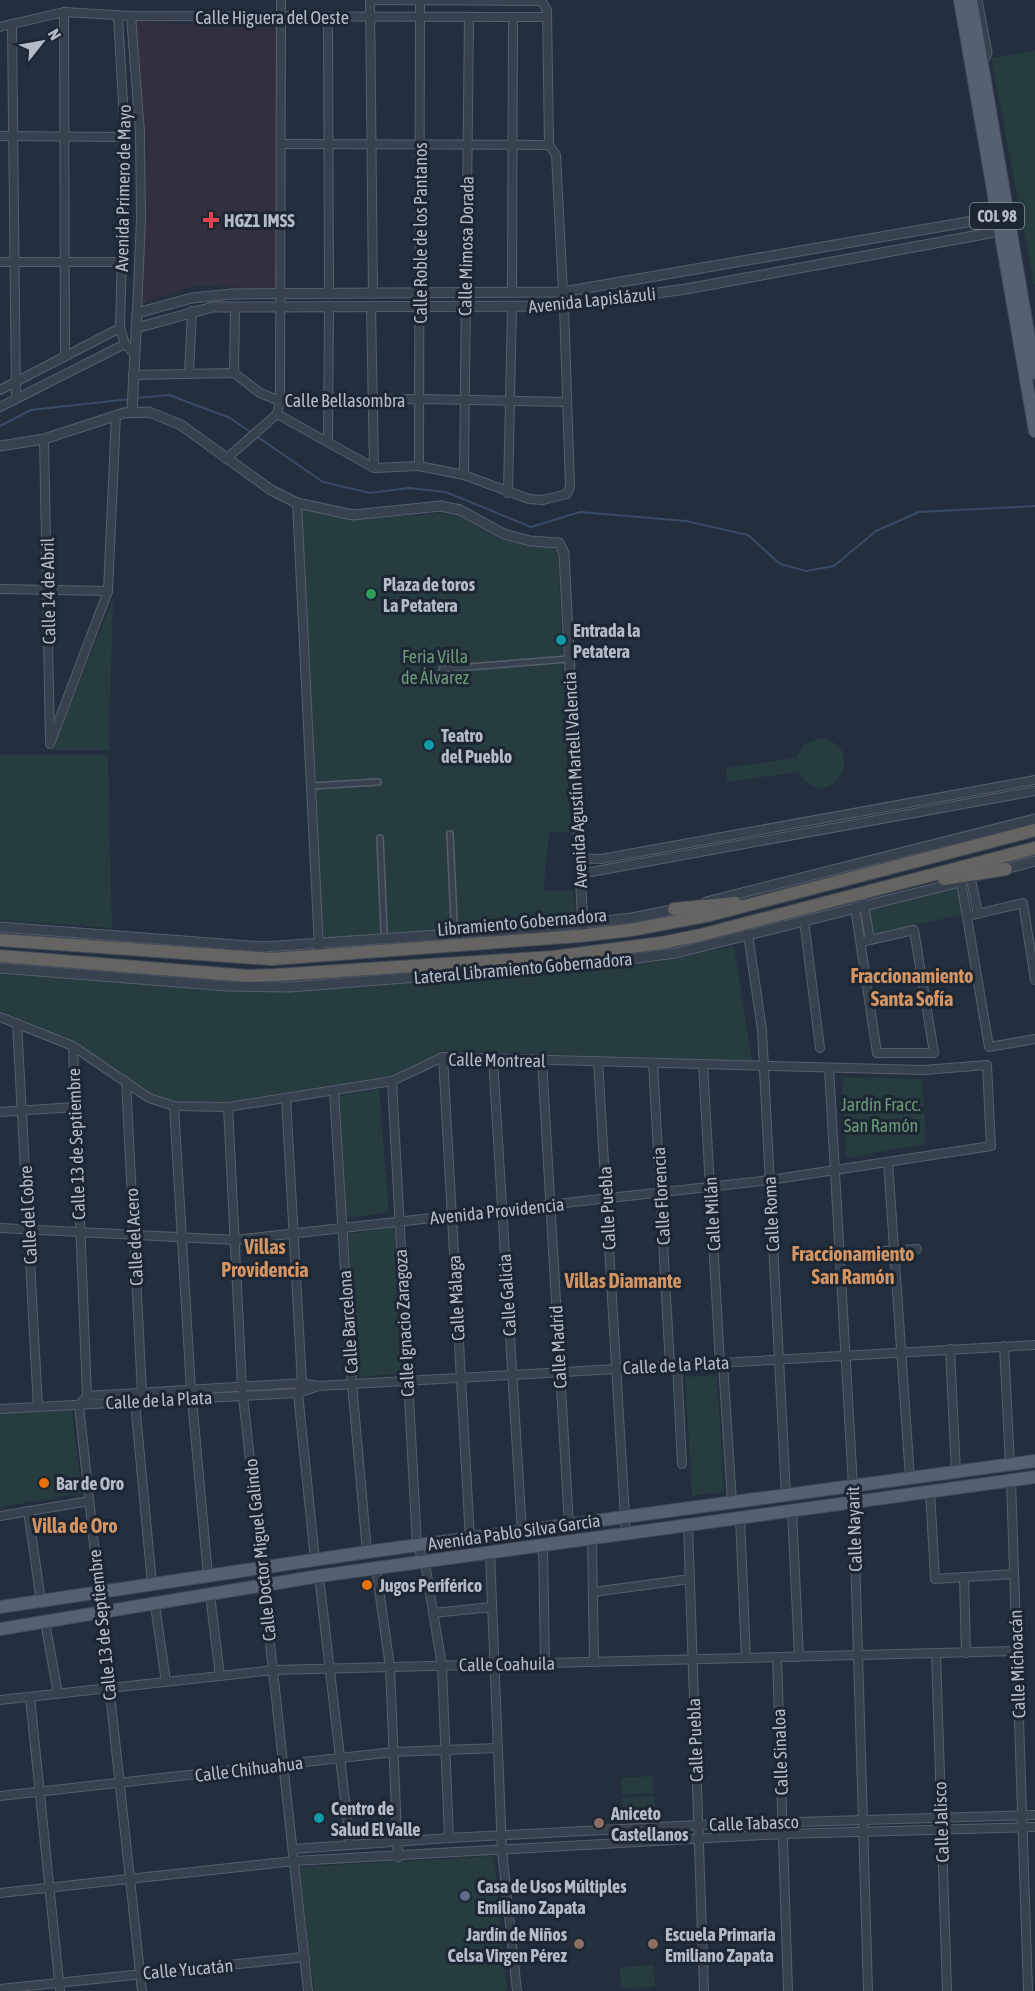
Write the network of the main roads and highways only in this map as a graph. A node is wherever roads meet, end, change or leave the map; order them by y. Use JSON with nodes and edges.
{"nodes":[{"id":1,"x":960,"y":0,"type":"edge"},
{"id":2,"x":971,"y":0,"type":"edge"},
{"id":3,"x":995,"y":204,"type":"junction"},
{"id":4,"x":1003,"y":216,"type":"junction"},
{"id":5,"x":976,"y":220,"type":"road end"},
{"id":6,"x":1005,"y":230,"type":"junction"},
{"id":7,"x":1035,"y":373,"type":"edge"},
{"id":8,"x":1035,"y":432,"type":"edge"},
{"id":9,"x":1035,"y":830,"type":"edge"},
{"id":10,"x":1035,"y":848,"type":"edge"},
{"id":11,"x":1005,"y":869,"type":"road end"},
{"id":12,"x":916,"y":880,"type":"junction"},
{"id":13,"x":763,"y":900,"type":"junction"},
{"id":14,"x":674,"y":909,"type":"road end"},
{"id":15,"x":0,"y":940,"type":"edge"},
{"id":16,"x":0,"y":956,"type":"edge"},
{"id":17,"x":465,"y":963,"type":"junction"},
{"id":18,"x":438,"y":976,"type":"road end"},
{"id":19,"x":1035,"y":1461,"type":"edge"},
{"id":20,"x":1035,"y":1477,"type":"edge"},
{"id":21,"x":0,"y":1607,"type":"edge"},
{"id":22,"x":0,"y":1629,"type":"edge"}],
"edges":[{"from":1,"to":3,"type":"main road","number":"COL 98"},
{"from":2,"to":4,"type":"main road","number":"COL 98"},
{"from":3,"to":4,"type":"main road","number":"COL 98"},
{"from":3,"to":5,"type":"main road"},
{"from":4,"to":6,"type":"main road","number":"COL 98"},
{"from":6,"to":7,"type":"main road","number":"COL 98"},
{"from":6,"to":8,"type":"main road","number":"COL 98"},
{"from":9,"to":13,"type":"highway","name":"Libramiento Gobernadora"},
{"from":10,"to":12,"type":"highway","name":"Libramiento Gobernadora"},
{"from":11,"to":12,"type":"highway"},
{"from":12,"to":17,"type":"highway","name":"Libramiento Gobernadora"},
{"from":13,"to":14,"type":"highway"},
{"from":13,"to":15,"type":"highway","name":"Libramiento Gobernadora"},
{"from":16,"to":17,"type":"highway","name":"Libramiento Gobernadora"},
{"from":17,"to":18,"type":"highway"},
{"from":19,"to":21,"type":"main road","name":"Avenida Pablo Silva García"},
{"from":20,"to":22,"type":"main road","name":"Avenida Pablo Silva García"}]}
